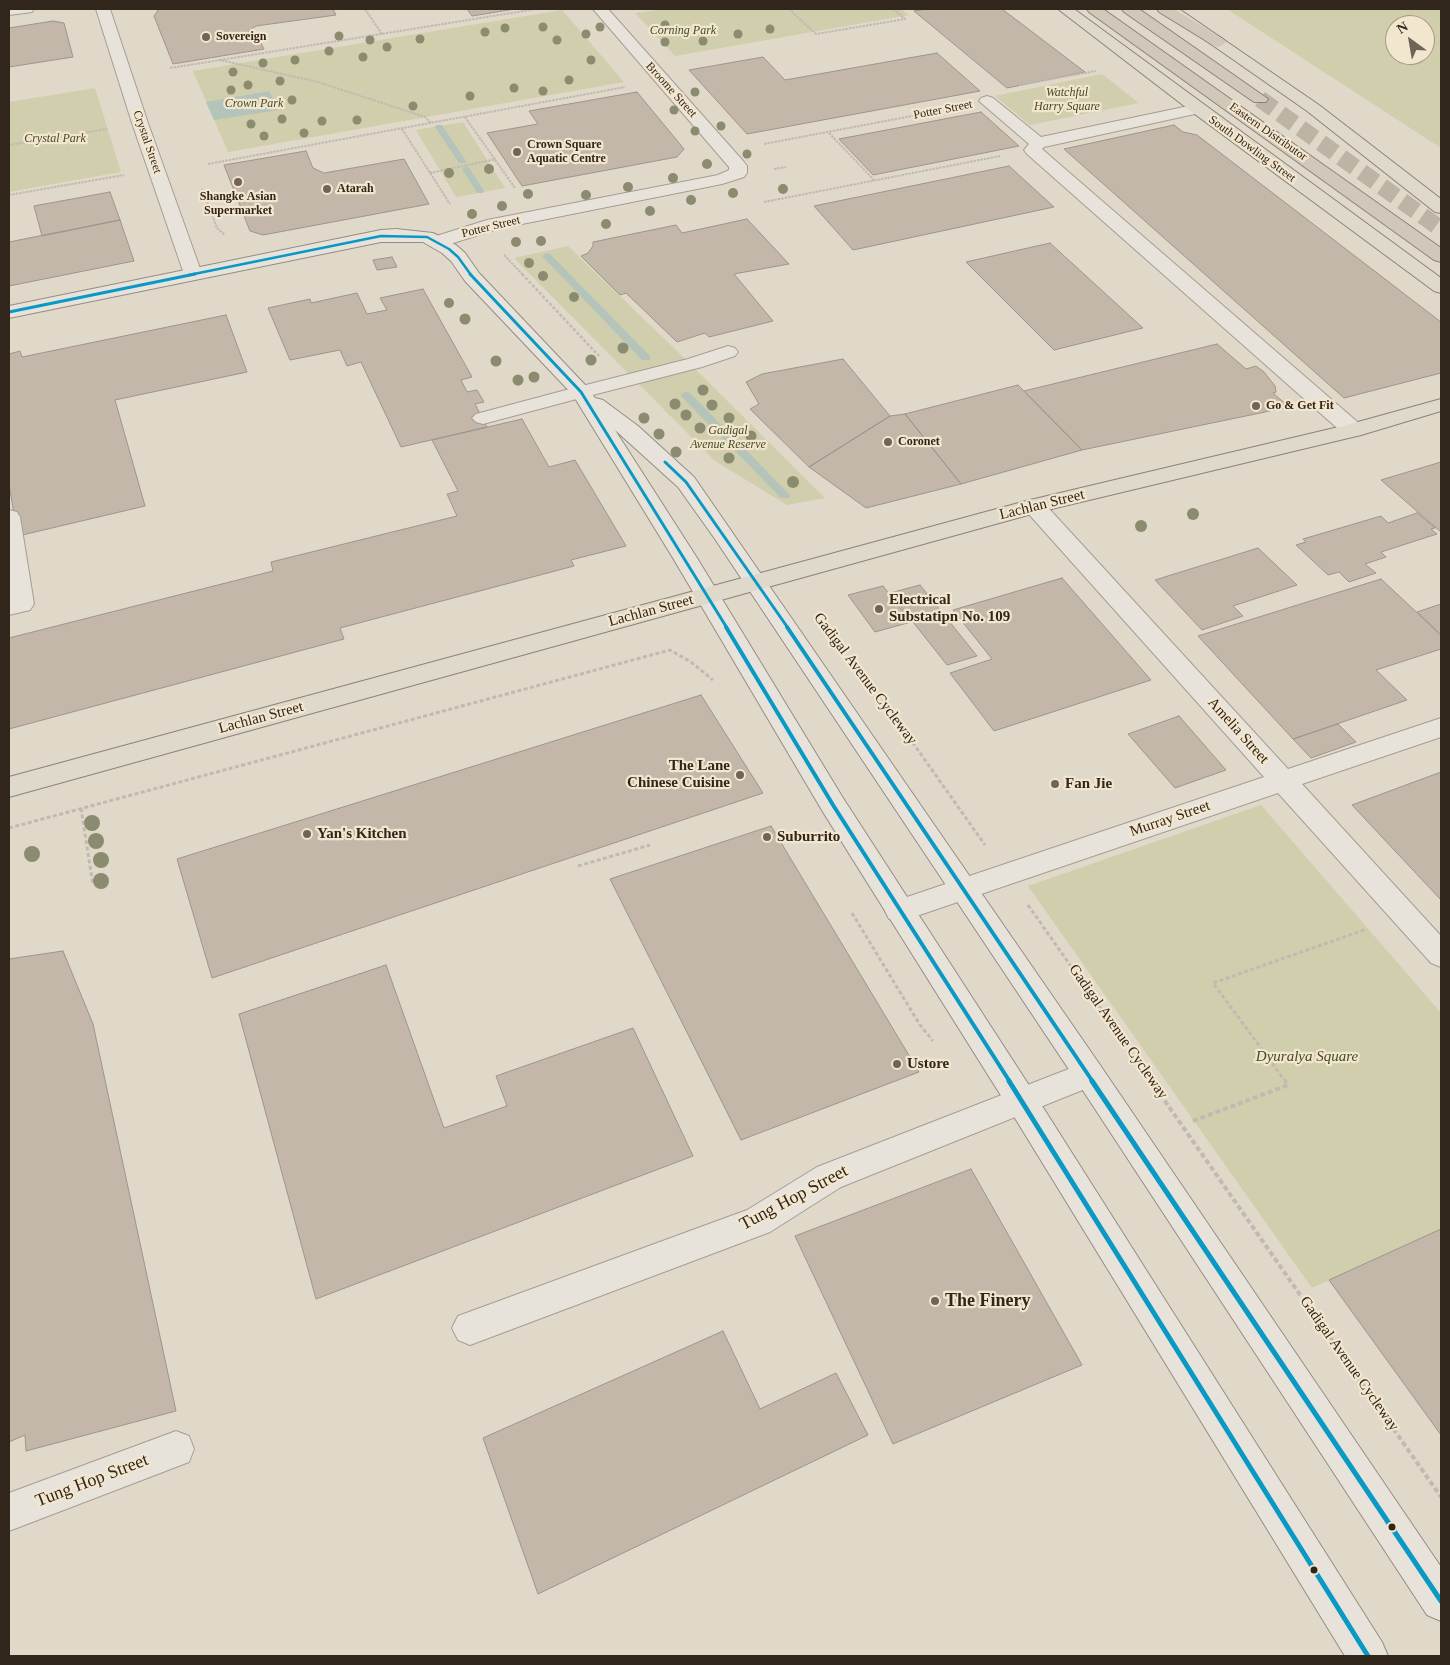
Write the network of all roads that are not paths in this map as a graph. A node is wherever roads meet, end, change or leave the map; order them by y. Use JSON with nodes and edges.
{"nodes":[{"id":1,"x":27,"y":9,"type":"edge"},
{"id":2,"x":103,"y":9,"type":"edge"},
{"id":3,"x":600,"y":9,"type":"edge"},
{"id":4,"x":1065,"y":9,"type":"edge"},
{"id":5,"x":1094,"y":9,"type":"edge"},
{"id":6,"x":1129,"y":9,"type":"edge"},
{"id":7,"x":1164,"y":9,"type":"edge"},
{"id":8,"x":1170,"y":9,"type":"edge"},
{"id":9,"x":9,"y":11,"type":"edge"},
{"id":10,"x":1218,"y":42,"type":"junction"},
{"id":11,"x":1260,"y":99,"type":"tunnel mouth"},
{"id":12,"x":988,"y":101,"type":"road end"},
{"id":13,"x":1198,"y":109,"type":"junction"},
{"id":14,"x":1036,"y":146,"type":"junction"},
{"id":15,"x":738,"y":173,"type":"joint"},
{"id":16,"x":1441,"y":208,"type":"edge"},
{"id":17,"x":438,"y":242,"type":"junction"},
{"id":18,"x":1441,"y":256,"type":"edge"},
{"id":19,"x":194,"y":274,"type":"junction"},
{"id":20,"x":1441,"y":287,"type":"edge"},
{"id":21,"x":9,"y":312,"type":"edge"},
{"id":22,"x":728,"y":352,"type":"dead end"},
{"id":23,"x":581,"y":392,"type":"junction"},
{"id":24,"x":1441,"y":405,"type":"edge"},
{"id":25,"x":483,"y":418,"type":"dead end"},
{"id":26,"x":1353,"y":430,"type":"junction"},
{"id":27,"x":1034,"y":506,"type":"junction"},
{"id":28,"x":9,"y":518,"type":"edge"},
{"id":29,"x":756,"y":582,"type":"junction"},
{"id":30,"x":706,"y":596,"type":"junction"},
{"id":31,"x":9,"y":607,"type":"edge"},
{"id":32,"x":1441,"y":727,"type":"edge"},
{"id":33,"x":1282,"y":780,"type":"junction"},
{"id":34,"x":9,"y":787,"type":"edge"},
{"id":35,"x":963,"y":889,"type":"junction"},
{"id":36,"x":900,"y":910,"type":"junction"},
{"id":37,"x":1441,"y":955,"type":"edge"},
{"id":38,"x":1089,"y":1074,"type":"junction"},
{"id":39,"x":1021,"y":1100,"type":"junction"},
{"id":40,"x":470,"y":1328,"type":"dead end"},
{"id":41,"x":176,"y":1449,"type":"dead end"},
{"id":42,"x":9,"y":1512,"type":"edge"},
{"id":43,"x":1441,"y":1601,"type":"edge"},
{"id":44,"x":1368,"y":1656,"type":"edge"}],
"edges":[{"from":1,"to":9,"type":"street"},
{"from":2,"to":19,"type":"street","name":"Crystal Street"},
{"from":3,"to":15,"type":"street","name":"Broome Street"},
{"from":4,"to":13,"type":"main road","name":"South Dowling Street"},
{"from":5,"to":18,"type":"highway","name":"Eastern Distributor"},
{"from":6,"to":11,"type":"highway","name":"Eastern Distributor"},
{"from":7,"to":10,"type":"highway"},
{"from":8,"to":10,"type":"main road"},
{"from":10,"to":16,"type":"main road"},
{"from":12,"to":14,"type":"street"},
{"from":13,"to":14,"type":"street"},
{"from":13,"to":20,"type":"main road","name":"South Dowling Street"},
{"from":14,"to":26,"type":"street"},
{"from":15,"to":17,"type":"street","name":"Potter Street"},
{"from":17,"to":19,"type":"street"},
{"from":17,"to":23,"type":"street"},
{"from":19,"to":21,"type":"street"},
{"from":22,"to":23,"type":"street"},
{"from":23,"to":25,"type":"street"},
{"from":23,"to":29,"type":"street"},
{"from":23,"to":30,"type":"street"},
{"from":24,"to":26,"type":"main road","name":"Lachlan Street"},
{"from":26,"to":27,"type":"main road","name":"Lachlan Street"},
{"from":27,"to":29,"type":"main road","name":"Lachlan Street"},
{"from":27,"to":33,"type":"street","name":"Amelia Street"},
{"from":28,"to":31,"type":"street"},
{"from":29,"to":30,"type":"main road","name":"Lachlan Street"},
{"from":29,"to":35,"type":"street"},
{"from":30,"to":34,"type":"main road","name":"Lachlan Street"},
{"from":30,"to":36,"type":"street"},
{"from":32,"to":33,"type":"street","name":"Murray Street"},
{"from":33,"to":35,"type":"street","name":"Murray Street"},
{"from":33,"to":37,"type":"street","name":"Amelia Street"},
{"from":35,"to":36,"type":"street","name":"Murray Street"},
{"from":35,"to":38,"type":"street"},
{"from":36,"to":39,"type":"street"},
{"from":38,"to":39,"type":"street","name":"Tung Hop Street"},
{"from":38,"to":43,"type":"street"},
{"from":39,"to":40,"type":"street","name":"Tung Hop Street"},
{"from":39,"to":44,"type":"street"},
{"from":41,"to":42,"type":"street","name":"Tung Hop Street"}]}
